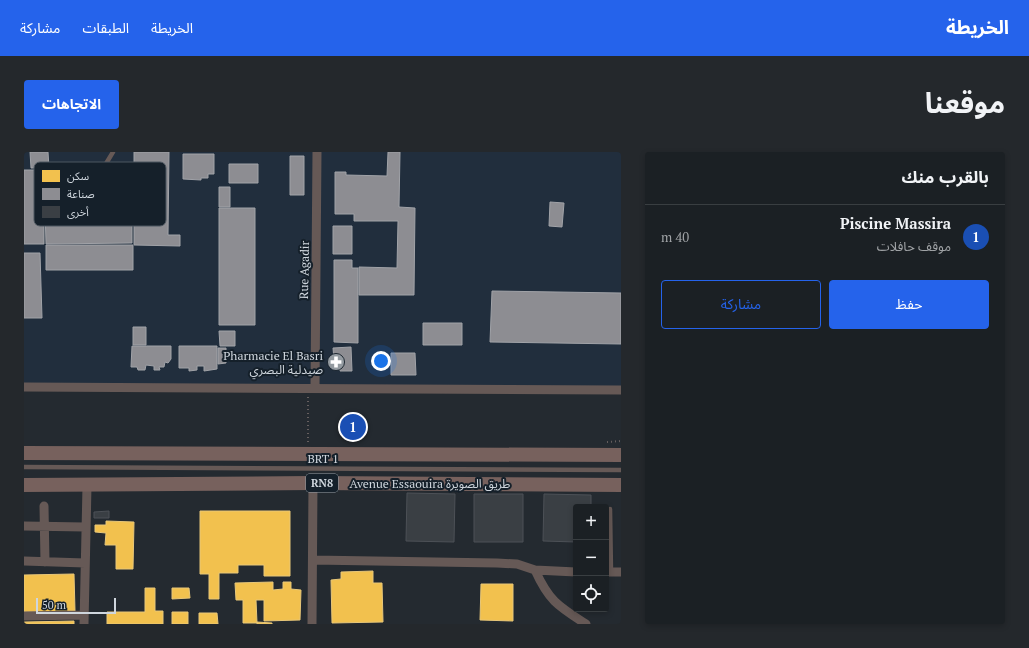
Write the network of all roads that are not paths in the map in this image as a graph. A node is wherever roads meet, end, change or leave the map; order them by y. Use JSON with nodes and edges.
{"nodes":[{"id":1,"x":113,"y":152,"type":"edge"},
{"id":2,"x":317,"y":152,"type":"edge"},
{"id":3,"x":107,"y":162,"type":"edge"},
{"id":4,"x":24,"y":387,"type":"edge"},
{"id":5,"x":311,"y":388,"type":"junction"},
{"id":6,"x":621,"y":390,"type":"edge"},
{"id":7,"x":24,"y":453,"type":"edge"},
{"id":8,"x":621,"y":455,"type":"edge"},
{"id":9,"x":24,"y":467,"type":"edge"},
{"id":10,"x":621,"y":470,"type":"edge"},
{"id":11,"x":313,"y":483,"type":"junction"},
{"id":12,"x":24,"y":485,"type":"edge"},
{"id":13,"x":621,"y":485,"type":"edge"},
{"id":14,"x":87,"y":486,"type":"junction"},
{"id":15,"x":44,"y":506,"type":"dead end"},
{"id":16,"x":610,"y":509,"type":"dead end"},
{"id":17,"x":24,"y":526,"type":"edge"},
{"id":18,"x":44,"y":527,"type":"junction"},
{"id":19,"x":85,"y":527,"type":"junction"},
{"id":20,"x":609,"y":540,"type":"edge"},
{"id":21,"x":313,"y":560,"type":"junction"},
{"id":22,"x":24,"y":561,"type":"edge"},
{"id":23,"x":45,"y":562,"type":"junction"},
{"id":24,"x":85,"y":563,"type":"junction"},
{"id":25,"x":535,"y":570,"type":"junction"},
{"id":26,"x":573,"y":572,"type":"edge"},
{"id":27,"x":609,"y":572,"type":"edge"},
{"id":28,"x":621,"y":572,"type":"edge"},
{"id":29,"x":24,"y":616,"type":"edge"},
{"id":30,"x":84,"y":620,"type":"edge"},
{"id":31,"x":312,"y":624,"type":"edge"},
{"id":32,"x":586,"y":624,"type":"edge"}],
"edges":[{"from":1,"to":3,"type":"lane"},
{"from":2,"to":5,"type":"street","name":"Rue Agadir"},
{"from":4,"to":5,"type":"street"},
{"from":5,"to":6,"type":"street"},
{"from":7,"to":8,"type":"main road"},
{"from":9,"to":10,"type":"lane","name":"BRT 1"},
{"from":11,"to":13,"type":"main road","name":"Avenue Essaouira طريق الصويرة","number":"RN8"},
{"from":11,"to":14,"type":"main road","name":"Avenue Essaouira طريق الصويرة","number":"RN8"},
{"from":11,"to":21,"type":"street"},
{"from":12,"to":14,"type":"main road","name":"Avenue Essaouira طريق الصويرة","number":"RN8"},
{"from":14,"to":19,"type":"street"},
{"from":15,"to":18,"type":"street"},
{"from":16,"to":20,"type":"lane"},
{"from":17,"to":18,"type":"street"},
{"from":18,"to":19,"type":"street"},
{"from":18,"to":23,"type":"street"},
{"from":19,"to":24,"type":"street"},
{"from":21,"to":25,"type":"street"},
{"from":21,"to":31,"type":"street"},
{"from":22,"to":23,"type":"street"},
{"from":23,"to":24,"type":"street"},
{"from":24,"to":30,"type":"street"},
{"from":25,"to":26,"type":"street"},
{"from":25,"to":32,"type":"street"},
{"from":27,"to":28,"type":"street"},
{"from":29,"to":30,"type":"street"}]}
